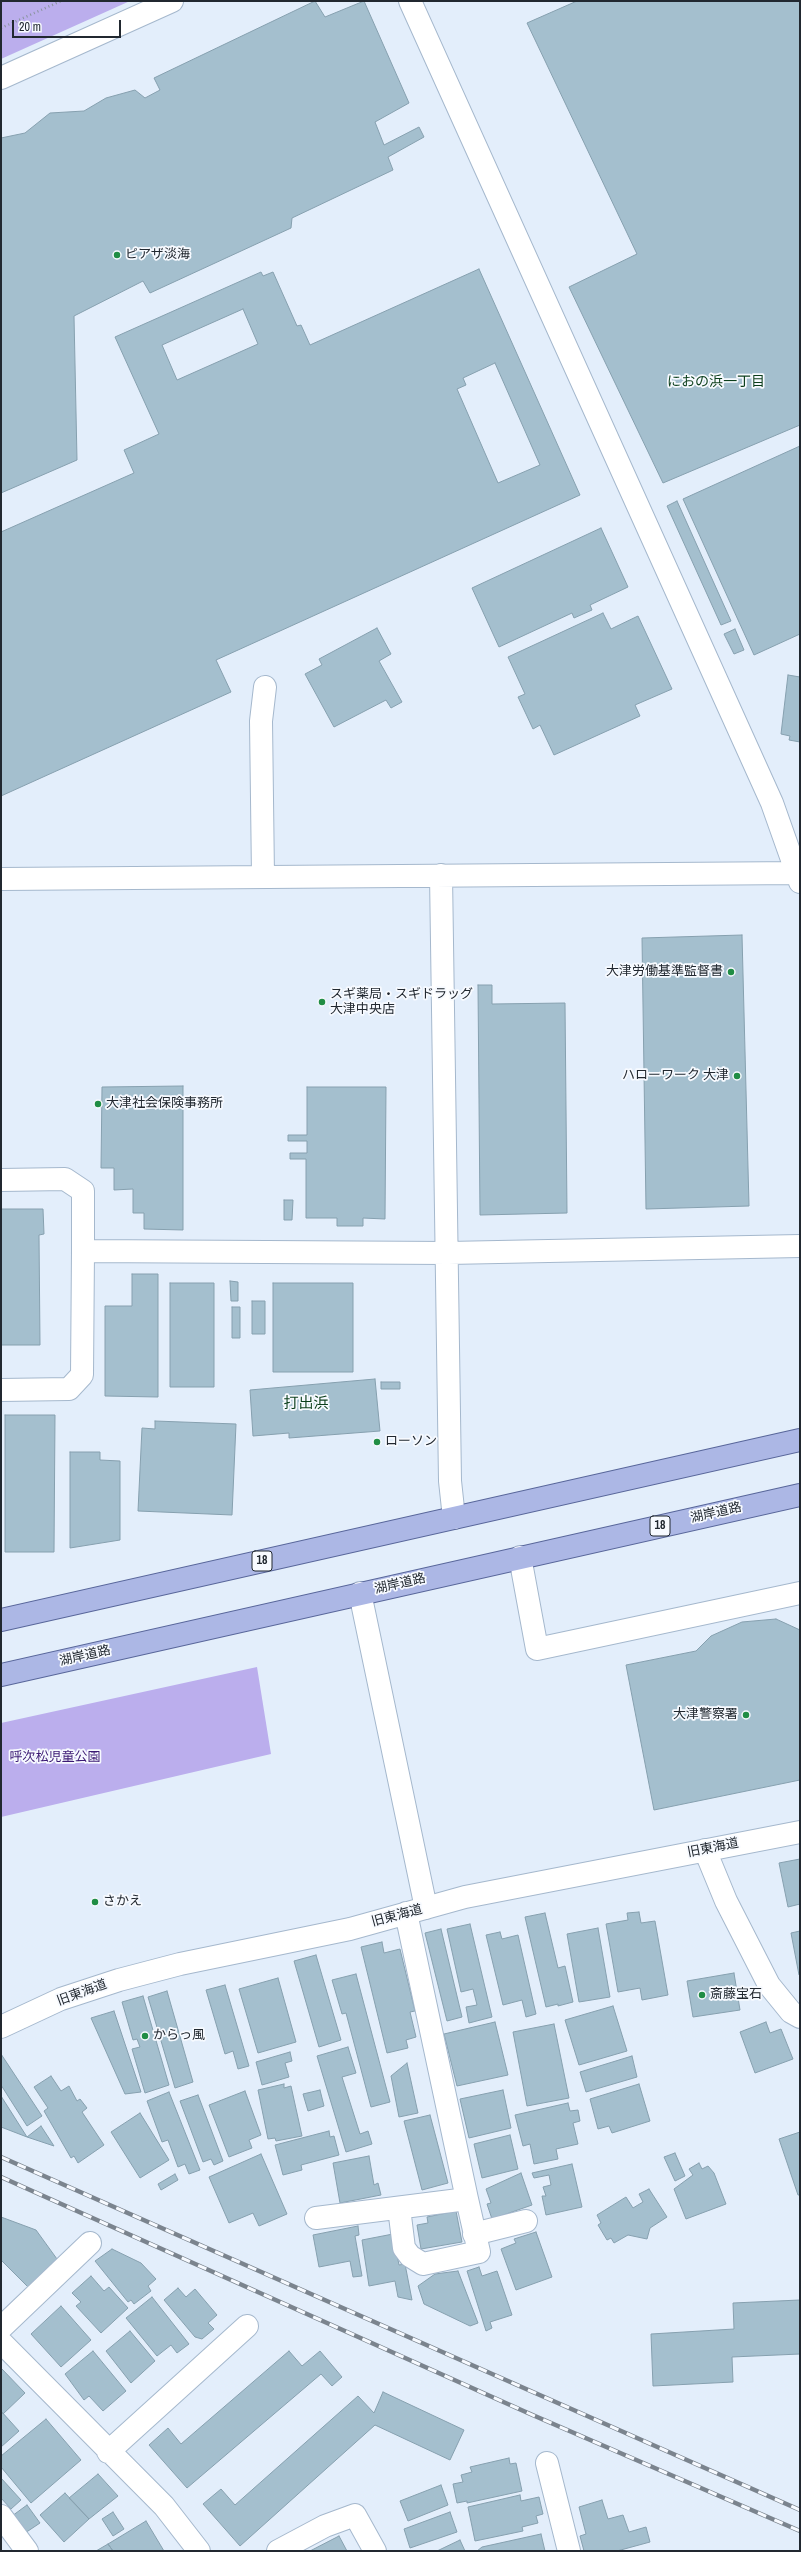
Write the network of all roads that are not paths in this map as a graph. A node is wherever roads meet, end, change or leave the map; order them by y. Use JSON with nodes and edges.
{"nodes":[{"id":1,"x":172,"y":1,"type":"edge"},
{"id":2,"x":410,"y":1,"type":"edge"},
{"id":3,"x":1,"y":78,"type":"edge"},
{"id":4,"x":265,"y":687,"type":"dead end"},
{"id":5,"x":441,"y":876,"type":"junction"},
{"id":6,"x":799,"y":876,"type":"edge"},
{"id":7,"x":264,"y":877,"type":"junction"},
{"id":8,"x":1,"y":879,"type":"edge"},
{"id":9,"x":1,"y":1180,"type":"edge"},
{"id":10,"x":800,"y":1246,"type":"edge"},
{"id":11,"x":83,"y":1251,"type":"junction"},
{"id":12,"x":448,"y":1253,"type":"junction"},
{"id":13,"x":1,"y":1390,"type":"edge"},
{"id":14,"x":800,"y":1440,"type":"edge"},
{"id":15,"x":800,"y":1495,"type":"edge"},
{"id":16,"x":454,"y":1518,"type":"junction"},
{"id":17,"x":520,"y":1557,"type":"junction"},
{"id":18,"x":360,"y":1593,"type":"junction"},
{"id":19,"x":800,"y":1593,"type":"edge"},
{"id":20,"x":1,"y":1620,"type":"edge"},
{"id":21,"x":1,"y":1675,"type":"edge"},
{"id":22,"x":800,"y":1832,"type":"edge"},
{"id":23,"x":705,"y":1850,"type":"junction"},
{"id":24,"x":416,"y":1911,"type":"junction"},
{"id":25,"x":800,"y":2017,"type":"edge"},
{"id":26,"x":1,"y":2027,"type":"edge"},
{"id":27,"x":467,"y":2199,"type":"junction"},
{"id":28,"x":399,"y":2208,"type":"junction"},
{"id":29,"x":316,"y":2218,"type":"dead end"},
{"id":30,"x":526,"y":2221,"type":"dead end"},
{"id":31,"x":474,"y":2234,"type":"junction"},
{"id":32,"x":90,"y":2243,"type":"dead end"},
{"id":33,"x":247,"y":2326,"type":"dead end"},
{"id":34,"x":1,"y":2328,"type":"edge"},
{"id":35,"x":1,"y":2342,"type":"edge"},
{"id":36,"x":108,"y":2452,"type":"junction"},
{"id":37,"x":547,"y":2463,"type":"dead end"},
{"id":38,"x":1,"y":2516,"type":"edge"},
{"id":39,"x":27,"y":2551,"type":"edge"},
{"id":40,"x":199,"y":2551,"type":"edge"},
{"id":41,"x":278,"y":2551,"type":"edge"},
{"id":42,"x":375,"y":2551,"type":"edge"},
{"id":43,"x":569,"y":2551,"type":"edge"}],
"edges":[{"from":1,"to":3,"type":"street"},
{"from":2,"to":6,"type":"street"},
{"from":4,"to":7,"type":"street"},
{"from":5,"to":6,"type":"street"},
{"from":5,"to":7,"type":"street"},
{"from":5,"to":12,"type":"street"},
{"from":7,"to":8,"type":"street"},
{"from":9,"to":11,"type":"street"},
{"from":10,"to":12,"type":"street"},
{"from":11,"to":12,"type":"street"},
{"from":11,"to":13,"type":"street"},
{"from":12,"to":16,"type":"street"},
{"from":14,"to":16,"type":"main road","number":"18"},
{"from":15,"to":17,"type":"main road","name":"湖岸道路","number":"18"},
{"from":16,"to":20,"type":"main road","number":"18"},
{"from":17,"to":18,"type":"main road","name":"湖岸道路","number":"18"},
{"from":17,"to":19,"type":"street"},
{"from":18,"to":21,"type":"main road","name":"湖岸道路","number":"18"},
{"from":18,"to":24,"type":"street"},
{"from":22,"to":23,"type":"street","name":"旧東海道"},
{"from":23,"to":24,"type":"street","name":"旧東海道"},
{"from":23,"to":25,"type":"street"},
{"from":24,"to":26,"type":"street","name":"旧東海道"},
{"from":24,"to":27,"type":"street"},
{"from":27,"to":28,"type":"street"},
{"from":27,"to":31,"type":"street"},
{"from":28,"to":29,"type":"street"},
{"from":28,"to":31,"type":"street"},
{"from":30,"to":31,"type":"street"},
{"from":32,"to":34,"type":"street"},
{"from":33,"to":36,"type":"street"},
{"from":35,"to":36,"type":"street"},
{"from":36,"to":40,"type":"street"},
{"from":37,"to":43,"type":"street"},
{"from":38,"to":39,"type":"street"},
{"from":41,"to":42,"type":"street"}]}
